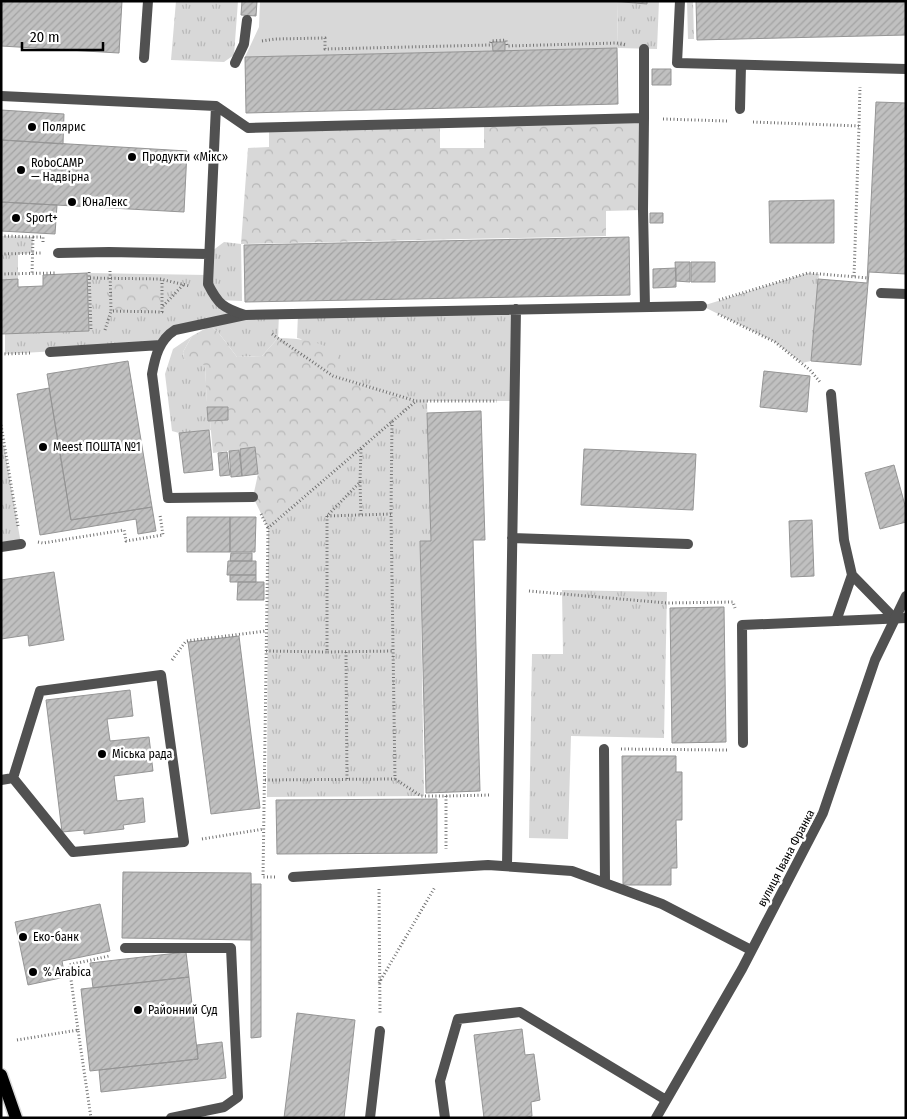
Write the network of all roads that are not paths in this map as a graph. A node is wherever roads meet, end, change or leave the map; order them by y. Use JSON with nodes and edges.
{"nodes":[{"id":1,"x":148,"y":1,"type":"edge"},
{"id":2,"x":680,"y":1,"type":"edge"},
{"id":3,"x":247,"y":20,"type":"dead end"},
{"id":4,"x":644,"y":49,"type":"road end"},
{"id":5,"x":144,"y":58,"type":"dead end"},
{"id":6,"x":235,"y":63,"type":"dead end"},
{"id":7,"x":741,"y":65,"type":"junction"},
{"id":8,"x":906,"y":69,"type":"edge"},
{"id":9,"x":1,"y":96,"type":"edge"},
{"id":10,"x":216,"y":106,"type":"junction"},
{"id":11,"x":740,"y":109,"type":"dead end"},
{"id":12,"x":644,"y":118,"type":"junction"},
{"id":13,"x":58,"y":253,"type":"dead end"},
{"id":14,"x":208,"y":254,"type":"junction"},
{"id":15,"x":881,"y":293,"type":"dead end"},
{"id":16,"x":906,"y":294,"type":"edge"},
{"id":17,"x":702,"y":306,"type":"road end"},
{"id":18,"x":645,"y":307,"type":"junction"},
{"id":19,"x":516,"y":309,"type":"junction"},
{"id":20,"x":245,"y":315,"type":"junction"},
{"id":21,"x":161,"y":345,"type":"junction"},
{"id":22,"x":50,"y":352,"type":"road end"},
{"id":23,"x":831,"y":394,"type":"road end"},
{"id":24,"x":253,"y":497,"type":"dead end"},
{"id":25,"x":512,"y":538,"type":"junction"},
{"id":26,"x":21,"y":544,"type":"road end"},
{"id":27,"x":688,"y":544,"type":"dead end"},
{"id":28,"x":1,"y":547,"type":"edge"},
{"id":29,"x":852,"y":575,"type":"junction"},
{"id":30,"x":906,"y":596,"type":"edge"},
{"id":31,"x":906,"y":618,"type":"edge"},
{"id":32,"x":895,"y":619,"type":"junction"},
{"id":33,"x":836,"y":621,"type":"junction"},
{"id":34,"x":743,"y":743,"type":"road end"},
{"id":35,"x":604,"y":749,"type":"road end"},
{"id":36,"x":13,"y":778,"type":"junction"},
{"id":37,"x":1,"y":780,"type":"edge"},
{"id":38,"x":507,"y":866,"type":"junction"},
{"id":39,"x":293,"y":877,"type":"road end"},
{"id":40,"x":605,"y":883,"type":"junction"},
{"id":41,"x":125,"y":948,"type":"road end"},
{"id":42,"x":751,"y":950,"type":"junction"},
{"id":43,"x":380,"y":1031,"type":"road end"},
{"id":44,"x":1,"y":1075,"type":"edge"},
{"id":45,"x":666,"y":1100,"type":"junction"},
{"id":46,"x":16,"y":1118,"type":"edge"},
{"id":47,"x":172,"y":1118,"type":"edge"},
{"id":48,"x":370,"y":1118,"type":"edge"},
{"id":49,"x":445,"y":1118,"type":"edge"},
{"id":50,"x":656,"y":1118,"type":"edge"}],
"edges":[{"from":1,"to":5,"type":"street"},
{"from":2,"to":7,"type":"street"},
{"from":3,"to":6,"type":"street"},
{"from":4,"to":12,"type":"street"},
{"from":7,"to":8,"type":"street"},
{"from":7,"to":11,"type":"street"},
{"from":9,"to":10,"type":"street"},
{"from":10,"to":12,"type":"street"},
{"from":10,"to":14,"type":"street"},
{"from":12,"to":18,"type":"street"},
{"from":13,"to":14,"type":"street"},
{"from":14,"to":20,"type":"street"},
{"from":15,"to":16,"type":"street"},
{"from":17,"to":18,"type":"street"},
{"from":18,"to":19,"type":"street"},
{"from":19,"to":20,"type":"street"},
{"from":19,"to":25,"type":"street"},
{"from":20,"to":21,"type":"street"},
{"from":21,"to":22,"type":"street"},
{"from":21,"to":24,"type":"street"},
{"from":23,"to":29,"type":"street"},
{"from":25,"to":27,"type":"street"},
{"from":25,"to":38,"type":"street"},
{"from":26,"to":28,"type":"street"},
{"from":29,"to":32,"type":"street"},
{"from":29,"to":33,"type":"street"},
{"from":30,"to":32,"type":"street","name":"вулиця Івана Франка"},
{"from":31,"to":32,"type":"street"},
{"from":32,"to":33,"type":"street"},
{"from":32,"to":42,"type":"street","name":"вулиця Івана Франка"},
{"from":33,"to":34,"type":"street"},
{"from":35,"to":40,"type":"street"},
{"from":36,"to":36,"type":"street"},
{"from":36,"to":37,"type":"street"},
{"from":38,"to":39,"type":"street"},
{"from":38,"to":40,"type":"street"},
{"from":40,"to":42,"type":"street"},
{"from":41,"to":47,"type":"street"},
{"from":42,"to":45,"type":"street","name":"вулиця Івана Франка"},
{"from":43,"to":48,"type":"street"},
{"from":44,"to":46,"type":"main road"},
{"from":45,"to":49,"type":"street"},
{"from":45,"to":50,"type":"street","name":"вулиця Івана Франка"}]}
